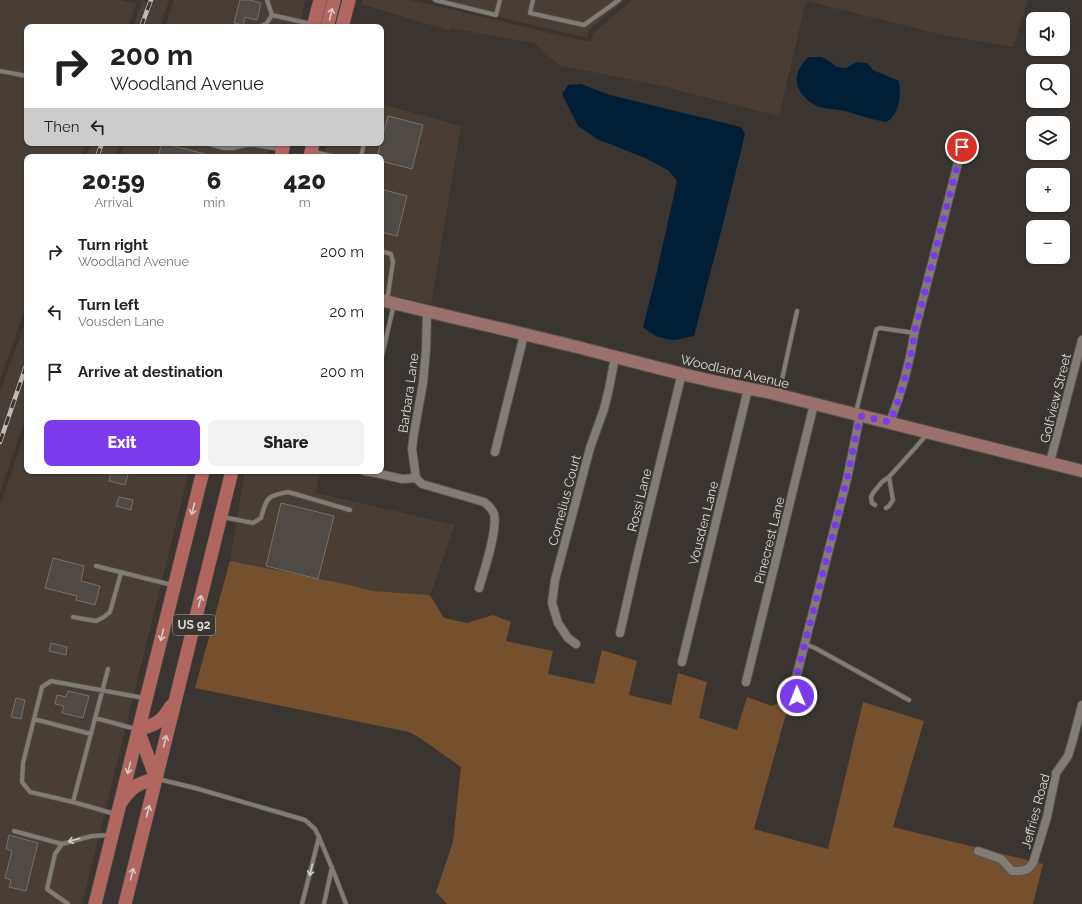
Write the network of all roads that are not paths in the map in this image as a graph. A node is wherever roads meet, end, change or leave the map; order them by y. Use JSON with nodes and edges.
{"nodes":[{"id":1,"x":267,"y":0,"type":"edge"},
{"id":2,"x":320,"y":0,"type":"edge"},
{"id":3,"x":334,"y":0,"type":"edge"},
{"id":4,"x":349,"y":0,"type":"edge"},
{"id":5,"x":434,"y":0,"type":"edge"},
{"id":6,"x":500,"y":0,"type":"edge"},
{"id":7,"x":533,"y":0,"type":"edge"},
{"id":8,"x":619,"y":0,"type":"edge"},
{"id":9,"x":272,"y":15,"type":"junction"},
{"id":10,"x":266,"y":24,"type":"edge"},
{"id":11,"x":306,"y":24,"type":"edge"},
{"id":12,"x":314,"y":24,"type":"edge"},
{"id":13,"x":328,"y":24,"type":"edge"},
{"id":14,"x":343,"y":24,"type":"edge"},
{"id":15,"x":0,"y":71,"type":"edge"},
{"id":16,"x":24,"y":75,"type":"edge"},
{"id":17,"x":216,"y":146,"type":"edge"},
{"id":18,"x":242,"y":146,"type":"edge"},
{"id":19,"x":261,"y":146,"type":"edge"},
{"id":20,"x":962,"y":147,"type":"dead end"},
{"id":21,"x":283,"y":150,"type":"edge"},
{"id":22,"x":312,"y":150,"type":"edge"},
{"id":23,"x":326,"y":154,"type":"edge"},
{"id":24,"x":384,"y":252,"type":"edge"},
{"id":25,"x":387,"y":302,"type":"edge"},
{"id":26,"x":797,"y":311,"type":"dead end"},
{"id":27,"x":427,"y":312,"type":"junction"},
{"id":28,"x":384,"y":331,"type":"edge"},
{"id":29,"x":915,"y":333,"type":"junction"},
{"id":30,"x":524,"y":335,"type":"junction"},
{"id":31,"x":1082,"y":340,"type":"edge"},
{"id":32,"x":615,"y":357,"type":"junction"},
{"id":33,"x":682,"y":374,"type":"junction"},
{"id":34,"x":748,"y":389,"type":"junction"},
{"id":35,"x":778,"y":395,"type":"junction"},
{"id":36,"x":814,"y":404,"type":"junction"},
{"id":37,"x":858,"y":415,"type":"junction"},
{"id":38,"x":890,"y":422,"type":"junction"},
{"id":39,"x":928,"y":432,"type":"junction"},
{"id":40,"x":496,"y":452,"type":"dead end"},
{"id":41,"x":1050,"y":462,"type":"junction"},
{"id":42,"x":1082,"y":471,"type":"edge"},
{"id":43,"x":202,"y":474,"type":"edge"},
{"id":44,"x":231,"y":474,"type":"edge"},
{"id":45,"x":380,"y":474,"type":"edge"},
{"id":46,"x":889,"y":477,"type":"junction"},
{"id":47,"x":416,"y":478,"type":"junction"},
{"id":48,"x":875,"y":505,"type":"dead end"},
{"id":49,"x":886,"y":508,"type":"dead end"},
{"id":50,"x":350,"y":510,"type":"dead end"},
{"id":51,"x":221,"y":516,"type":"junction"},
{"id":52,"x":96,"y":566,"type":"dead end"},
{"id":53,"x":121,"y":573,"type":"junction"},
{"id":54,"x":174,"y":586,"type":"junction"},
{"id":55,"x":479,"y":588,"type":"dead end"},
{"id":56,"x":73,"y":617,"type":"dead end"},
{"id":57,"x":620,"y":633,"type":"dead end"},
{"id":58,"x":576,"y":644,"type":"dead end"},
{"id":59,"x":805,"y":644,"type":"junction"},
{"id":60,"x":682,"y":662,"type":"dead end"},
{"id":61,"x":108,"y":669,"type":"dead end"},
{"id":62,"x":746,"y":682,"type":"dead end"},
{"id":63,"x":103,"y":691,"type":"junction"},
{"id":64,"x":176,"y":696,"type":"junction"},
{"id":65,"x":146,"y":698,"type":"junction"},
{"id":66,"x":800,"y":700,"type":"dead end"},
{"id":67,"x":909,"y":700,"type":"dead end"},
{"id":68,"x":1082,"y":705,"type":"edge"},
{"id":69,"x":96,"y":718,"type":"junction"},
{"id":70,"x":34,"y":719,"type":"junction"},
{"id":71,"x":138,"y":730,"type":"junction"},
{"id":72,"x":91,"y":734,"type":"junction"},
{"id":73,"x":156,"y":778,"type":"junction"},
{"id":74,"x":73,"y":802,"type":"junction"},
{"id":75,"x":119,"y":809,"type":"junction"},
{"id":76,"x":14,"y":831,"type":"dead end"},
{"id":77,"x":112,"y":835,"type":"junction"},
{"id":78,"x":319,"y":837,"type":"junction"},
{"id":79,"x":62,"y":844,"type":"junction"},
{"id":80,"x":978,"y":851,"type":"dead end"},
{"id":81,"x":332,"y":867,"type":"junction"},
{"id":82,"x":68,"y":904,"type":"edge"},
{"id":83,"x":95,"y":904,"type":"edge"},
{"id":84,"x":125,"y":904,"type":"edge"},
{"id":85,"x":302,"y":904,"type":"edge"},
{"id":86,"x":324,"y":904,"type":"edge"},
{"id":87,"x":346,"y":904,"type":"edge"}],
"edges":[{"from":1,"to":9,"type":"lane"},
{"from":2,"to":12,"type":"main road"},
{"from":13,"to":3,"type":"main road","one_way":true},
{"from":4,"to":14,"type":"main road"},
{"from":5,"to":6,"type":"lane"},
{"from":7,"to":8,"type":"lane"},
{"from":9,"to":10,"type":"lane"},
{"from":9,"to":11,"type":"lane"},
{"from":15,"to":16,"type":"lane"},
{"from":17,"to":18,"type":"lane"},
{"from":19,"to":21,"type":"lane"},
{"from":20,"to":29,"type":"street"},
{"from":22,"to":23,"type":"lane"},
{"from":24,"to":25,"type":"lane"},
{"from":25,"to":27,"type":"street","name":"Woodland Avenue"},
{"from":25,"to":28,"type":"lane"},
{"from":26,"to":35,"type":"lane"},
{"from":27,"to":30,"type":"street","name":"Woodland Avenue"},
{"from":27,"to":47,"type":"street","name":"Barbara Lane"},
{"from":29,"to":37,"type":"lane"},
{"from":29,"to":38,"type":"street"},
{"from":30,"to":32,"type":"street","name":"Woodland Avenue"},
{"from":30,"to":40,"type":"street"},
{"from":31,"to":41,"type":"street","name":"Golfview Street"},
{"from":32,"to":33,"type":"street","name":"Woodland Avenue"},
{"from":32,"to":58,"type":"street","name":"Cornelius Court"},
{"from":33,"to":34,"type":"street","name":"Woodland Avenue"},
{"from":33,"to":57,"type":"street","name":"Rossi Lane"},
{"from":34,"to":35,"type":"street","name":"Woodland Avenue"},
{"from":34,"to":60,"type":"street","name":"Vousden Lane"},
{"from":35,"to":36,"type":"street","name":"Woodland Avenue"},
{"from":36,"to":37,"type":"street","name":"Woodland Avenue"},
{"from":36,"to":62,"type":"street","name":"Pinecrest Lane"},
{"from":37,"to":38,"type":"street","name":"Woodland Avenue"},
{"from":37,"to":59,"type":"street"},
{"from":38,"to":39,"type":"street","name":"Woodland Avenue"},
{"from":39,"to":41,"type":"street","name":"Woodland Avenue"},
{"from":39,"to":46,"type":"lane"},
{"from":41,"to":42,"type":"street","name":"Woodland Avenue"},
{"from":43,"to":54,"type":"main road","number":"US 92","one_way":true},
{"from":44,"to":51,"type":"main road","number":"US 92"},
{"from":45,"to":47,"type":"street"},
{"from":46,"to":48,"type":"lane"},
{"from":46,"to":49,"type":"lane"},
{"from":47,"to":55,"type":"street"},
{"from":50,"to":51,"type":"lane"},
{"from":64,"to":51,"type":"main road","number":"US 92","one_way":true},
{"from":52,"to":53,"type":"lane"},
{"from":53,"to":54,"type":"lane"},
{"from":53,"to":56,"type":"lane"},
{"from":54,"to":65,"type":"main road","number":"US 92","one_way":true},
{"from":59,"to":66,"type":"street"},
{"from":59,"to":67,"type":"lane"},
{"from":61,"to":63,"type":"lane"},
{"from":63,"to":65,"type":"lane"},
{"from":63,"to":69,"type":"lane"},
{"from":63,"to":70,"type":"lane"},
{"from":64,"to":71,"type":"main road"},
{"from":73,"to":64,"type":"main road","number":"US 92","one_way":true},
{"from":65,"to":71,"type":"main road","number":"US 92"},
{"from":68,"to":80,"type":"street","name":"Jeffries Road"},
{"from":69,"to":71,"type":"lane"},
{"from":69,"to":72,"type":"lane"},
{"from":70,"to":72,"type":"lane"},
{"from":70,"to":74,"type":"lane"},
{"from":71,"to":73,"type":"main road"},
{"from":71,"to":75,"type":"main road","number":"US 92","one_way":true},
{"from":72,"to":74,"type":"lane"},
{"from":73,"to":75,"type":"main road"},
{"from":73,"to":78,"type":"lane"},
{"from":84,"to":73,"type":"main road","number":"US 92","one_way":true},
{"from":74,"to":75,"type":"lane"},
{"from":75,"to":77,"type":"main road","number":"US 92"},
{"from":76,"to":79,"type":"lane"},
{"from":77,"to":79,"type":"lane","one_way":true},
{"from":77,"to":83,"type":"main road","number":"US 92"},
{"from":78,"to":81,"type":"lane"},
{"from":78,"to":85,"type":"lane","one_way":true},
{"from":79,"to":82,"type":"lane"},
{"from":81,"to":86,"type":"lane"},
{"from":81,"to":87,"type":"lane"}]}
